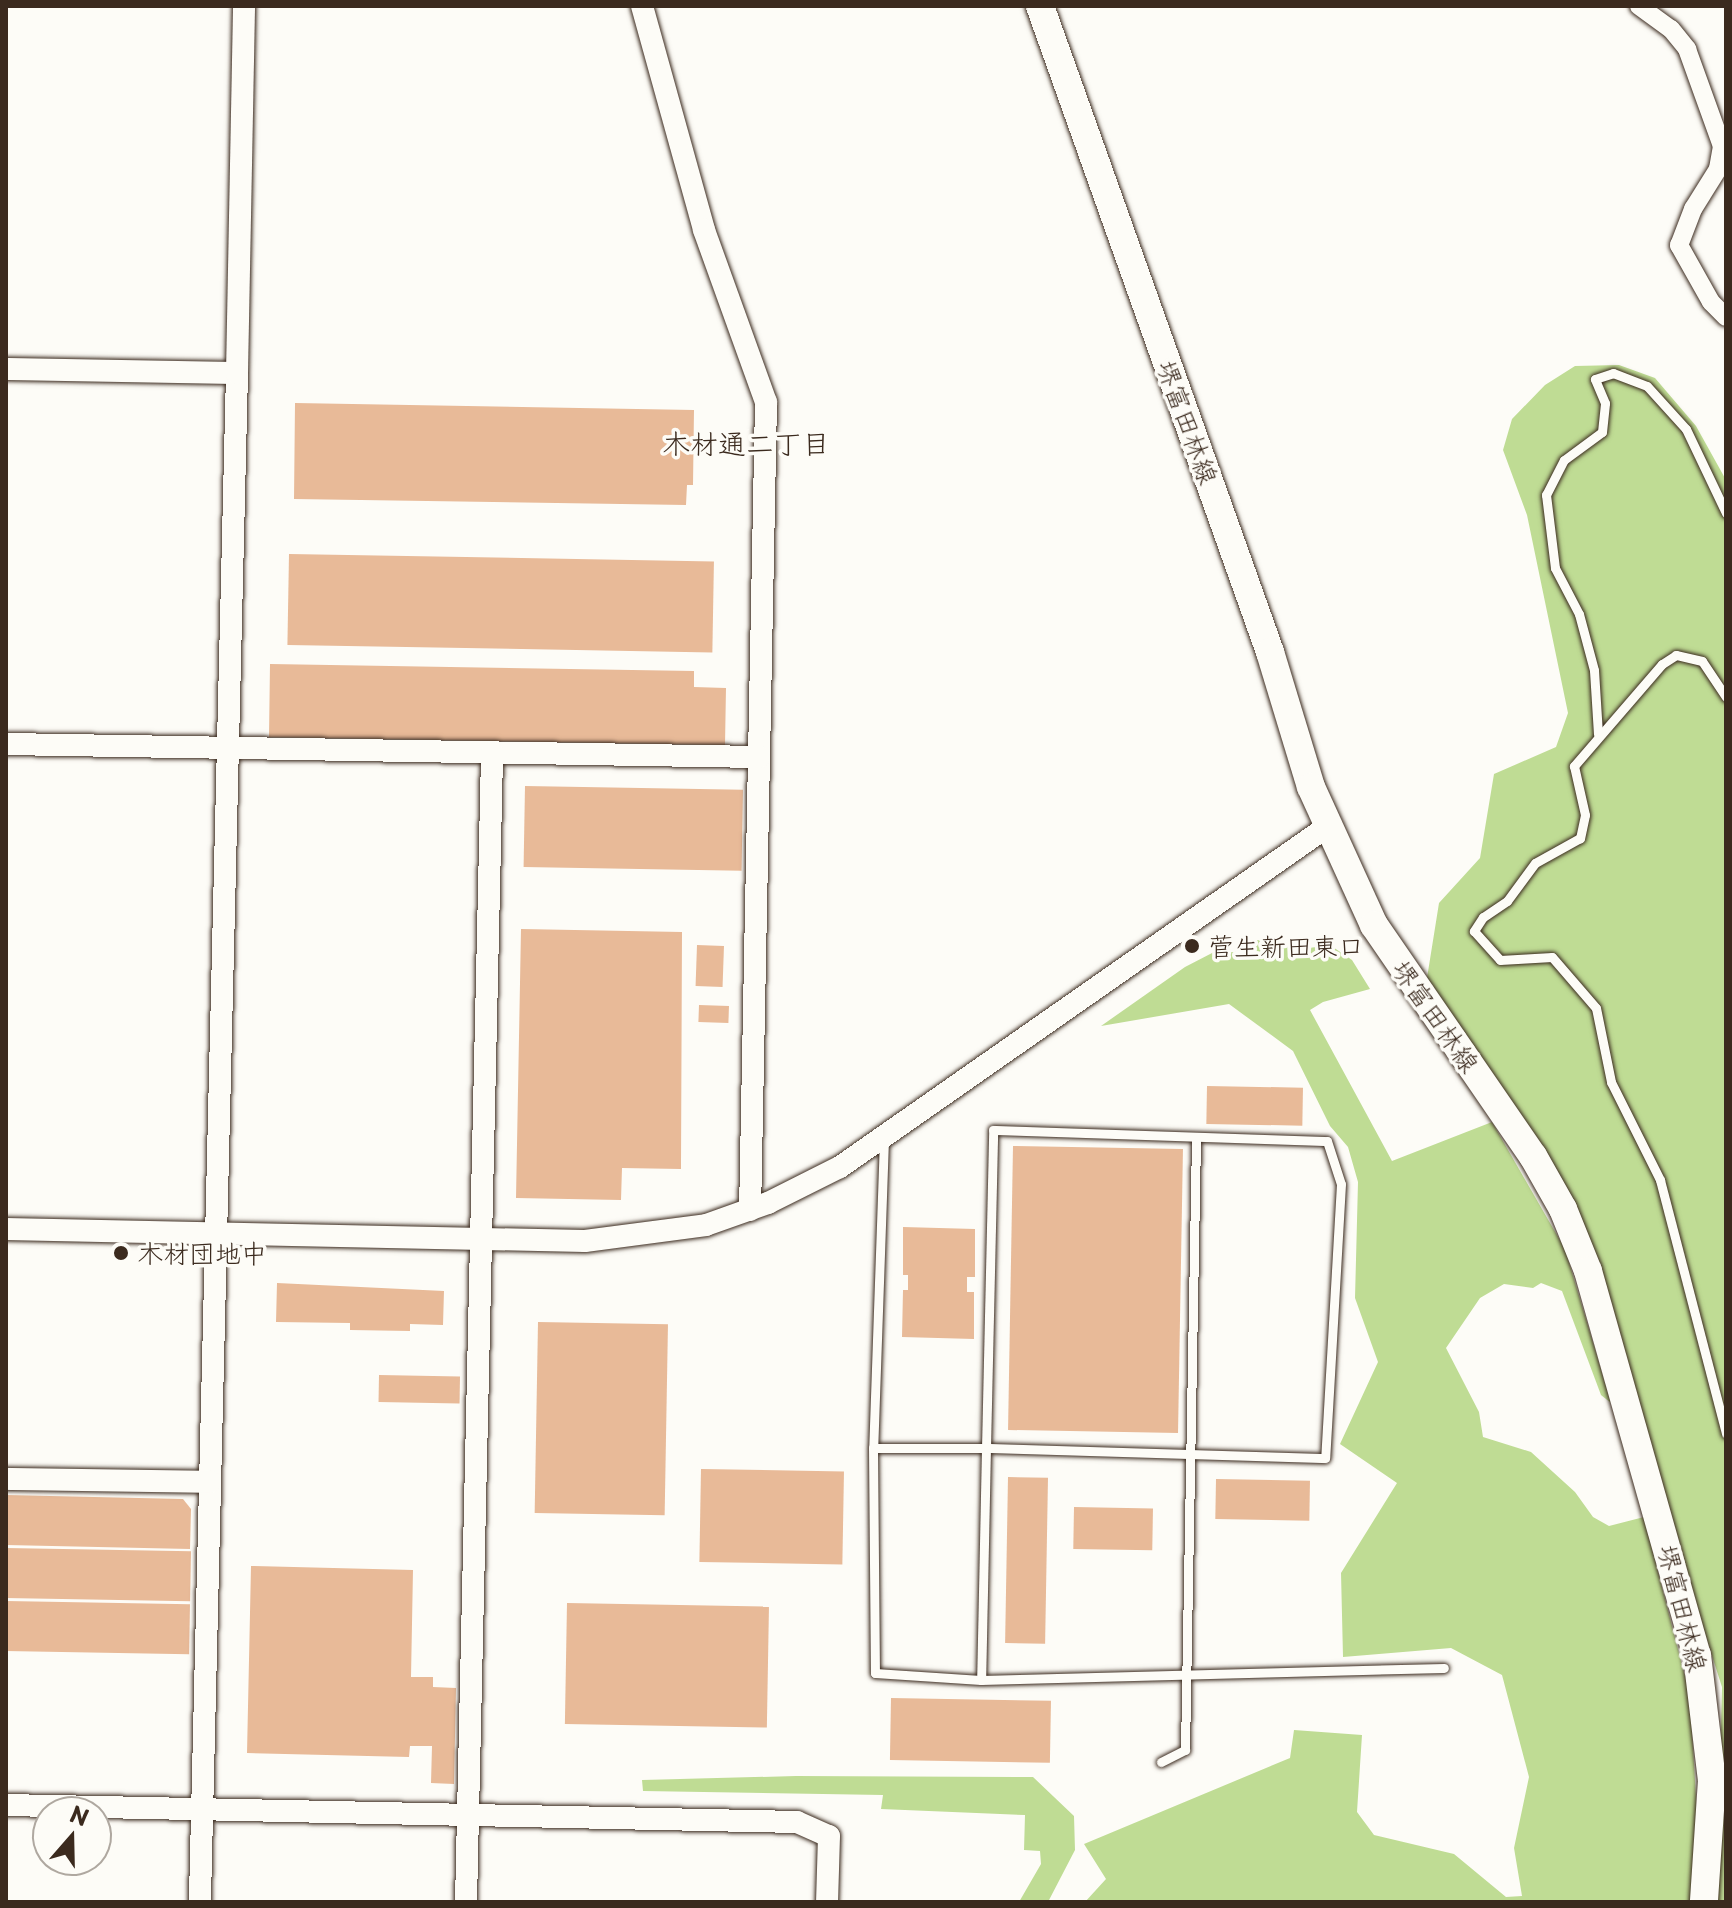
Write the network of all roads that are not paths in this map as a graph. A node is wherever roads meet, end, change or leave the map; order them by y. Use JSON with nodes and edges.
{"nodes":[{"id":1,"x":244,"y":6,"type":"edge"},
{"id":2,"x":642,"y":6,"type":"edge"},
{"id":3,"x":1040,"y":6,"type":"edge"},
{"id":4,"x":1639,"y":6,"type":"edge"},
{"id":5,"x":1726,"y":317,"type":"edge"},
{"id":6,"x":6,"y":369,"type":"edge"},
{"id":7,"x":237,"y":373,"type":"junction"},
{"id":8,"x":1726,"y":513,"type":"edge"},
{"id":9,"x":1726,"y":697,"type":"edge"},
{"id":10,"x":1597,"y":735,"type":"junction"},
{"id":11,"x":6,"y":744,"type":"edge"},
{"id":12,"x":227,"y":748,"type":"junction"},
{"id":13,"x":492,"y":752,"type":"junction"},
{"id":14,"x":759,"y":757,"type":"junction"},
{"id":15,"x":1328,"y":826,"type":"junction"},
{"id":16,"x":884,"y":1137,"type":"junction"},
{"id":17,"x":1196,"y":1137,"type":"junction"},
{"id":18,"x":750,"y":1210,"type":"junction"},
{"id":19,"x":6,"y":1229,"type":"edge"},
{"id":20,"x":215,"y":1234,"type":"junction"},
{"id":21,"x":482,"y":1239,"type":"junction"},
{"id":22,"x":1726,"y":1434,"type":"edge"},
{"id":23,"x":873,"y":1448,"type":"junction"},
{"id":24,"x":986,"y":1448,"type":"junction"},
{"id":25,"x":1192,"y":1454,"type":"junction"},
{"id":26,"x":6,"y":1479,"type":"edge"},
{"id":27,"x":210,"y":1482,"type":"junction"},
{"id":28,"x":1444,"y":1668,"type":"dead end"},
{"id":29,"x":1189,"y":1672,"type":"junction"},
{"id":30,"x":981,"y":1680,"type":"junction"},
{"id":31,"x":1161,"y":1762,"type":"dead end"},
{"id":32,"x":6,"y":1805,"type":"edge"},
{"id":33,"x":202,"y":1809,"type":"junction"},
{"id":34,"x":468,"y":1815,"type":"junction"},
{"id":35,"x":200,"y":1902,"type":"edge"},
{"id":36,"x":466,"y":1902,"type":"edge"},
{"id":37,"x":827,"y":1902,"type":"edge"},
{"id":38,"x":1704,"y":1902,"type":"edge"}],
"edges":[{"from":1,"to":7,"type":"street"},
{"from":2,"to":14,"type":"street"},
{"from":3,"to":15,"type":"main road","name":"堺富田林線"},
{"from":4,"to":5,"type":"street"},
{"from":6,"to":7,"type":"street"},
{"from":7,"to":12,"type":"street"},
{"from":8,"to":10,"type":"lane"},
{"from":9,"to":10,"type":"lane"},
{"from":10,"to":22,"type":"lane"},
{"from":11,"to":12,"type":"street"},
{"from":12,"to":13,"type":"street"},
{"from":12,"to":20,"type":"street"},
{"from":13,"to":14,"type":"street"},
{"from":13,"to":21,"type":"street"},
{"from":14,"to":18,"type":"street"},
{"from":15,"to":16,"type":"street"},
{"from":15,"to":38,"type":"main road","name":"堺富田林線"},
{"from":16,"to":18,"type":"street"},
{"from":16,"to":23,"type":"lane"},
{"from":17,"to":24,"type":"lane"},
{"from":17,"to":25,"type":"lane"},
{"from":17,"to":25,"type":"lane"},
{"from":18,"to":21,"type":"street"},
{"from":19,"to":20,"type":"street"},
{"from":20,"to":21,"type":"street"},
{"from":20,"to":27,"type":"street"},
{"from":21,"to":34,"type":"street"},
{"from":23,"to":24,"type":"lane"},
{"from":23,"to":30,"type":"lane"},
{"from":24,"to":25,"type":"lane"},
{"from":24,"to":30,"type":"lane"},
{"from":25,"to":29,"type":"lane"},
{"from":26,"to":27,"type":"street"},
{"from":27,"to":33,"type":"street"},
{"from":28,"to":29,"type":"lane"},
{"from":29,"to":30,"type":"lane"},
{"from":29,"to":31,"type":"lane"},
{"from":32,"to":33,"type":"street"},
{"from":33,"to":34,"type":"street"},
{"from":33,"to":35,"type":"street"},
{"from":34,"to":36,"type":"street"},
{"from":34,"to":37,"type":"street"}]}
